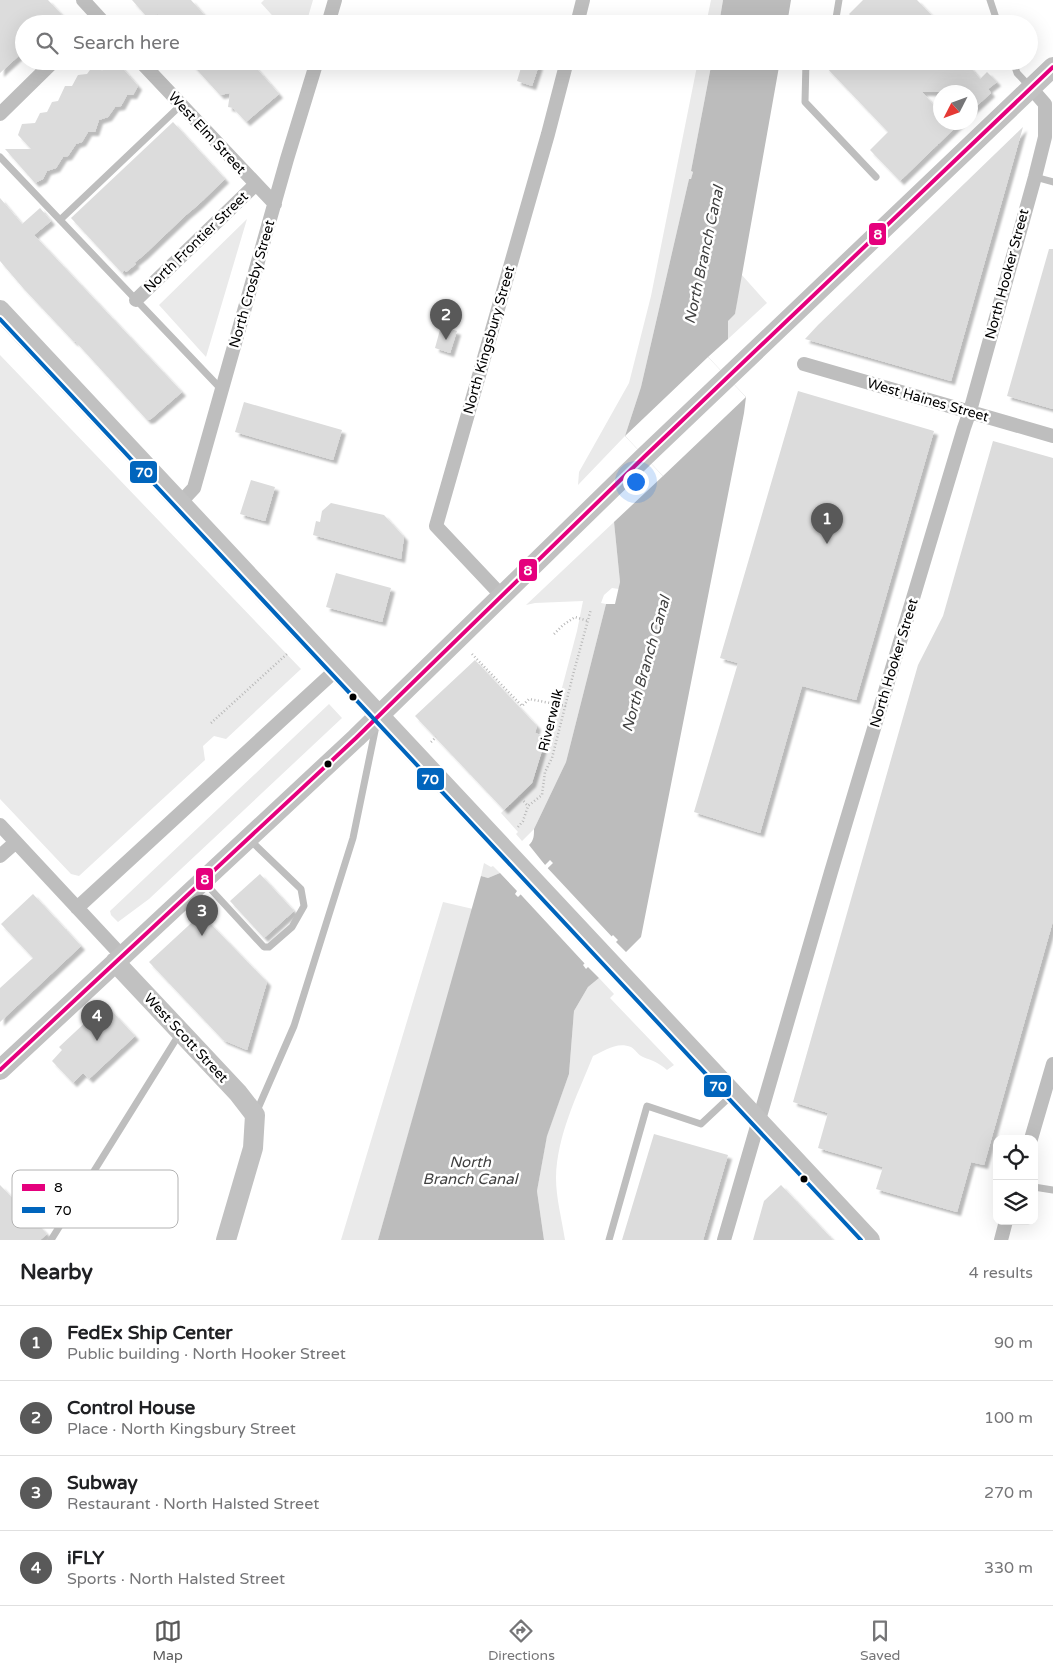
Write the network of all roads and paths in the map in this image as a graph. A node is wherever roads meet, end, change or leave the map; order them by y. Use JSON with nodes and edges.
{"nodes":[{"id":1,"x":83,"y":0,"type":"edge"},
{"id":2,"x":335,"y":0,"type":"edge"},
{"id":3,"x":583,"y":0,"type":"edge"},
{"id":4,"x":839,"y":0,"type":"edge"},
{"id":5,"x":990,"y":0,"type":"edge"},
{"id":6,"x":94,"y":15,"type":"edge"},
{"id":7,"x":331,"y":15,"type":"edge"},
{"id":8,"x":579,"y":15,"type":"edge"},
{"id":9,"x":836,"y":15,"type":"edge"},
{"id":10,"x":995,"y":15,"type":"edge"},
{"id":11,"x":1053,"y":67,"type":"edge"},
{"id":12,"x":45,"y":70,"type":"edge"},
{"id":13,"x":148,"y":70,"type":"edge"},
{"id":14,"x":314,"y":70,"type":"edge"},
{"id":15,"x":565,"y":70,"type":"edge"},
{"id":16,"x":806,"y":70,"type":"edge"},
{"id":17,"x":1016,"y":70,"type":"edge"},
{"id":18,"x":1031,"y":88,"type":"junction"},
{"id":19,"x":181,"y":105,"type":"junction"},
{"id":20,"x":0,"y":114,"type":"edge"},
{"id":21,"x":1049,"y":138,"type":"edge"},
{"id":22,"x":0,"y":156,"type":"edge"},
{"id":23,"x":876,"y":176,"type":"dead end"},
{"id":24,"x":1035,"y":176,"type":"junction"},
{"id":25,"x":1053,"y":182,"type":"edge"},
{"id":26,"x":256,"y":184,"type":"junction"},
{"id":27,"x":275,"y":204,"type":"junction"},
{"id":28,"x":60,"y":220,"type":"junction"},
{"id":29,"x":136,"y":300,"type":"junction"},
{"id":30,"x":0,"y":310,"type":"edge"},
{"id":31,"x":804,"y":364,"type":"dead end"},
{"id":32,"x":222,"y":390,"type":"junction"},
{"id":33,"x":970,"y":411,"type":"junction"},
{"id":34,"x":1053,"y":436,"type":"edge"},
{"id":35,"x":180,"y":503,"type":"junction"},
{"id":36,"x":502,"y":596,"type":"junction"},
{"id":37,"x":591,"y":609,"type":"dead end"},
{"id":38,"x":588,"y":621,"type":"junction"},
{"id":39,"x":554,"y":634,"type":"dead end"},
{"id":40,"x":288,"y":653,"type":"dead end"},
{"id":41,"x":472,"y":654,"type":"dead end"},
{"id":42,"x":336,"y":670,"type":"junction"},
{"id":43,"x":566,"y":706,"type":"junction"},
{"id":44,"x":378,"y":715,"type":"junction"},
{"id":45,"x":210,"y":723,"type":"dead end"},
{"id":46,"x":436,"y":737,"type":"dead end"},
{"id":47,"x":431,"y":742,"type":"dead end"},
{"id":48,"x":519,"y":796,"type":"dead end"},
{"id":49,"x":528,"y":806,"type":"junction"},
{"id":50,"x":0,"y":825,"type":"edge"},
{"id":51,"x":518,"y":827,"type":"dead end"},
{"id":52,"x":248,"y":838,"type":"junction"},
{"id":53,"x":16,"y":842,"type":"junction"},
{"id":54,"x":0,"y":856,"type":"edge"},
{"id":55,"x":203,"y":880,"type":"junction"},
{"id":56,"x":77,"y":908,"type":"junction"},
{"id":57,"x":119,"y":959,"type":"junction"},
{"id":58,"x":180,"y":1032,"type":"junction"},
{"id":59,"x":1053,"y":1064,"type":"edge"},
{"id":60,"x":0,"y":1070,"type":"edge"},
{"id":61,"x":733,"y":1094,"type":"junction"},
{"id":62,"x":255,"y":1116,"type":"junction"},
{"id":63,"x":758,"y":1121,"type":"junction"},
{"id":64,"x":1032,"y":1135,"type":"edge"},
{"id":65,"x":94,"y":1170,"type":"edge"},
{"id":66,"x":1038,"y":1188,"type":"edge"},
{"id":67,"x":1053,"y":1190,"type":"edge"},
{"id":68,"x":1005,"y":1225,"type":"edge"},
{"id":69,"x":58,"y":1228,"type":"edge"},
{"id":70,"x":51,"y":1240,"type":"edge"},
{"id":71,"x":226,"y":1240,"type":"edge"},
{"id":72,"x":609,"y":1240,"type":"edge"},
{"id":73,"x":724,"y":1240,"type":"edge"},
{"id":74,"x":870,"y":1240,"type":"edge"},
{"id":75,"x":1001,"y":1240,"type":"edge"}],
"edges":[{"from":1,"to":6,"type":"street"},
{"from":2,"to":7,"type":"street"},
{"from":3,"to":8,"type":"street"},
{"from":4,"to":9,"type":"lane"},
{"from":5,"to":10,"type":"lane"},
{"from":11,"to":18,"type":"main road"},
{"from":12,"to":20,"type":"street"},
{"from":13,"to":19,"type":"street","name":"West Elm Street"},
{"from":14,"to":27,"type":"street","name":"North Crosby Street"},
{"from":15,"to":36,"type":"street","name":"North Kingsbury Street"},
{"from":16,"to":23,"type":"lane"},
{"from":17,"to":18,"type":"lane"},
{"from":18,"to":21,"type":"street","name":"North Hooker Street"},
{"from":18,"to":36,"type":"main road"},
{"from":19,"to":26,"type":"street","name":"West Elm Street"},
{"from":19,"to":28,"type":"lane"},
{"from":21,"to":24,"type":"street","name":"North Hooker Street"},
{"from":22,"to":28,"type":"lane"},
{"from":24,"to":25,"type":"lane"},
{"from":24,"to":33,"type":"street","name":"North Hooker Street"},
{"from":26,"to":27,"type":"street","name":"West Elm Street"},
{"from":26,"to":29,"type":"street","name":"North Frontier Street"},
{"from":27,"to":32,"type":"street","name":"North Crosby Street"},
{"from":28,"to":29,"type":"lane"},
{"from":29,"to":32,"type":"lane"},
{"from":30,"to":35,"type":"main road"},
{"from":31,"to":33,"type":"street","name":"West Haines Street"},
{"from":32,"to":35,"type":"street","name":"North Crosby Street"},
{"from":33,"to":34,"type":"street","name":"West Haines Street"},
{"from":33,"to":63,"type":"street","name":"North Hooker Street"},
{"from":35,"to":42,"type":"main road"},
{"from":36,"to":44,"type":"main road"},
{"from":37,"to":38,"type":"path","name":"Riverwalk"},
{"from":38,"to":39,"type":"path"},
{"from":38,"to":43,"type":"path","name":"Riverwalk"},
{"from":40,"to":45,"type":"path"},
{"from":41,"to":43,"type":"path"},
{"from":42,"to":44,"type":"main road"},
{"from":42,"to":56,"type":"street"},
{"from":43,"to":49,"type":"path","name":"Riverwalk"},
{"from":44,"to":52,"type":"main road"},
{"from":44,"to":61,"type":"main road"},
{"from":44,"to":62,"type":"lane"},
{"from":46,"to":47,"type":"path"},
{"from":48,"to":49,"type":"path"},
{"from":49,"to":51,"type":"path","name":"Riverwalk"},
{"from":50,"to":53,"type":"street","name":"West Scott Street"},
{"from":52,"to":55,"type":"main road"},
{"from":52,"to":55,"type":"lane"},
{"from":53,"to":54,"type":"street"},
{"from":53,"to":56,"type":"street","name":"West Scott Street"},
{"from":55,"to":57,"type":"main road"},
{"from":56,"to":57,"type":"street","name":"West Scott Street"},
{"from":57,"to":58,"type":"main road","name":"West Scott Street"},
{"from":57,"to":60,"type":"main road"},
{"from":58,"to":62,"type":"main road","name":"West Scott Street"},
{"from":58,"to":65,"type":"lane"},
{"from":59,"to":64,"type":"street"},
{"from":61,"to":63,"type":"main road"},
{"from":61,"to":72,"type":"lane"},
{"from":62,"to":71,"type":"main road"},
{"from":63,"to":73,"type":"street","name":"North Hooker Street"},
{"from":63,"to":74,"type":"main road"},
{"from":66,"to":67,"type":"lane"},
{"from":68,"to":75,"type":"street"},
{"from":69,"to":70,"type":"lane"}]}
